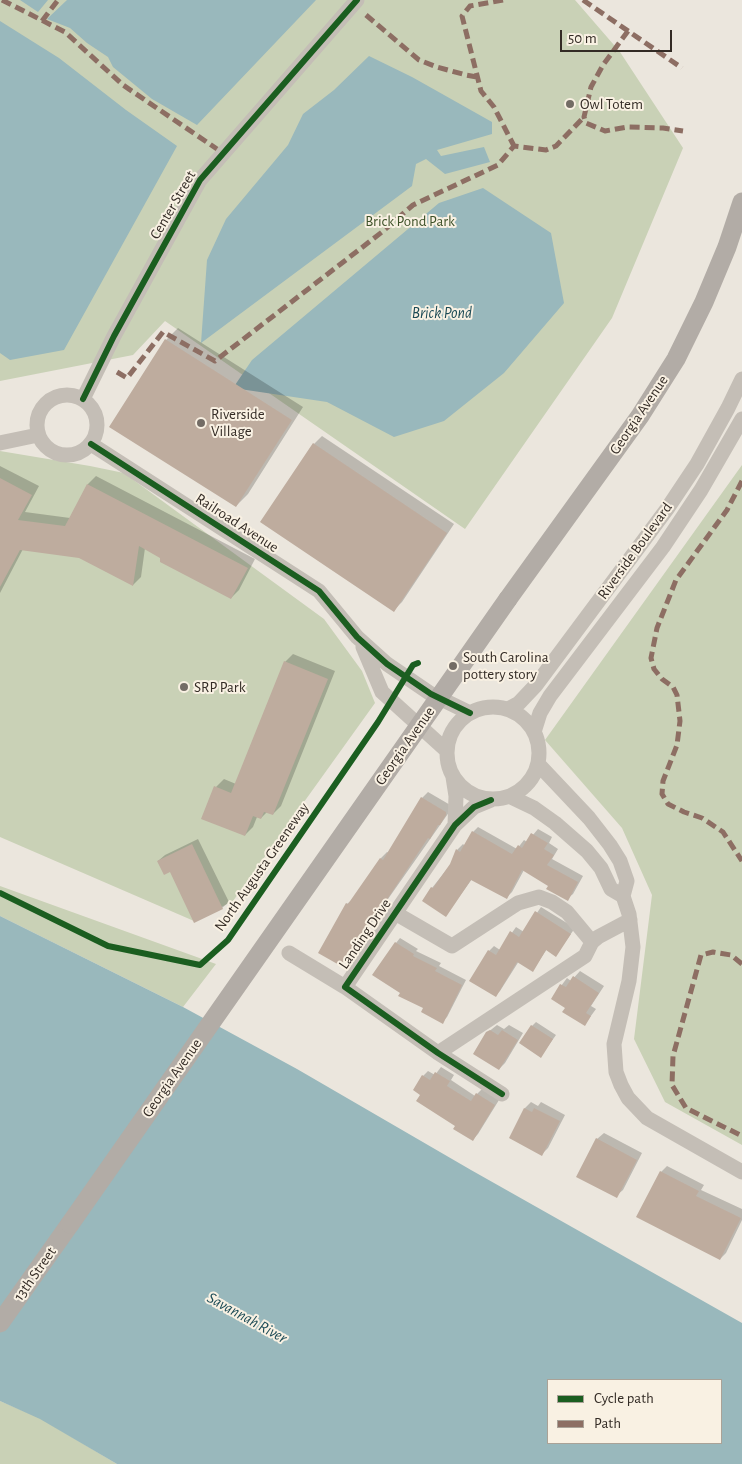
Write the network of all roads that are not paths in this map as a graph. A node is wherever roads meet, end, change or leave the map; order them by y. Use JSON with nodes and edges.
{"nodes":[{"id":1,"x":357,"y":0,"type":"edge"},
{"id":2,"x":742,"y":202,"type":"edge"},
{"id":3,"x":742,"y":378,"type":"edge"},
{"id":4,"x":83,"y":399,"type":"junction"},
{"id":5,"x":742,"y":419,"type":"edge"},
{"id":6,"x":38,"y":435,"type":"junction"},
{"id":7,"x":0,"y":443,"type":"edge"},
{"id":8,"x":91,"y":444,"type":"junction"},
{"id":9,"x":357,"y":637,"type":"junction"},
{"id":10,"x":508,"y":709,"type":"junction"},
{"id":11,"x":470,"y":713,"type":"junction"},
{"id":12,"x":534,"y":732,"type":"junction"},
{"id":13,"x":446,"y":750,"type":"junction"},
{"id":14,"x":539,"y":765,"type":"junction"},
{"id":15,"x":453,"y":776,"type":"junction"},
{"id":16,"x":511,"y":796,"type":"junction"},
{"id":17,"x":491,"y":800,"type":"junction"},
{"id":18,"x":454,"y":825,"type":"junction"},
{"id":19,"x":623,"y":896,"type":"junction"},
{"id":20,"x":395,"y":912,"type":"junction"},
{"id":21,"x":630,"y":920,"type":"junction"},
{"id":22,"x":592,"y":942,"type":"junction"},
{"id":23,"x":289,"y":952,"type":"dead end"},
{"id":24,"x":345,"y":987,"type":"junction"},
{"id":25,"x":438,"y":1053,"type":"junction"},
{"id":26,"x":502,"y":1094,"type":"dead end"},
{"id":27,"x":742,"y":1172,"type":"edge"},
{"id":28,"x":70,"y":1224,"type":"joint"},
{"id":29,"x":0,"y":1323,"type":"edge"}],
"edges":[{"from":1,"to":4,"type":"street","name":"Center Street"},
{"from":2,"to":28,"type":"main road","name":"Georgia Avenue","bridge":true},
{"from":3,"to":10,"type":"street","name":"Riverside Boulevard"},
{"from":4,"to":6,"type":"street"},
{"from":4,"to":8,"type":"street"},
{"from":5,"to":12,"type":"street","name":"Riverside Boulevard"},
{"from":6,"to":7,"type":"street"},
{"from":6,"to":8,"type":"street"},
{"from":8,"to":9,"type":"street","name":"Railroad Avenue"},
{"from":9,"to":11,"type":"street","name":"Railroad Avenue"},
{"from":9,"to":13,"type":"street","name":"Railroad Avenue"},
{"from":10,"to":11,"type":"street"},
{"from":10,"to":12,"type":"street"},
{"from":11,"to":13,"type":"street"},
{"from":12,"to":14,"type":"street"},
{"from":13,"to":15,"type":"street"},
{"from":14,"to":16,"type":"street"},
{"from":14,"to":19,"type":"street"},
{"from":15,"to":17,"type":"street"},
{"from":15,"to":18,"type":"street"},
{"from":16,"to":17,"type":"street"},
{"from":16,"to":19,"type":"street"},
{"from":17,"to":18,"type":"street","name":"Landing Drive"},
{"from":18,"to":20,"type":"street","name":"Landing Drive"},
{"from":19,"to":21,"type":"street"},
{"from":20,"to":22,"type":"street","name":"Landing Drive"},
{"from":20,"to":24,"type":"street","name":"Landing Drive"},
{"from":21,"to":22,"type":"street"},
{"from":21,"to":27,"type":"street"},
{"from":22,"to":25,"type":"street"},
{"from":23,"to":24,"type":"street","name":"Landing Drive"},
{"from":24,"to":25,"type":"street","name":"Landing Drive"},
{"from":25,"to":26,"type":"street","name":"Landing Drive"},
{"from":28,"to":29,"type":"main road","name":"13th Street"}]}
